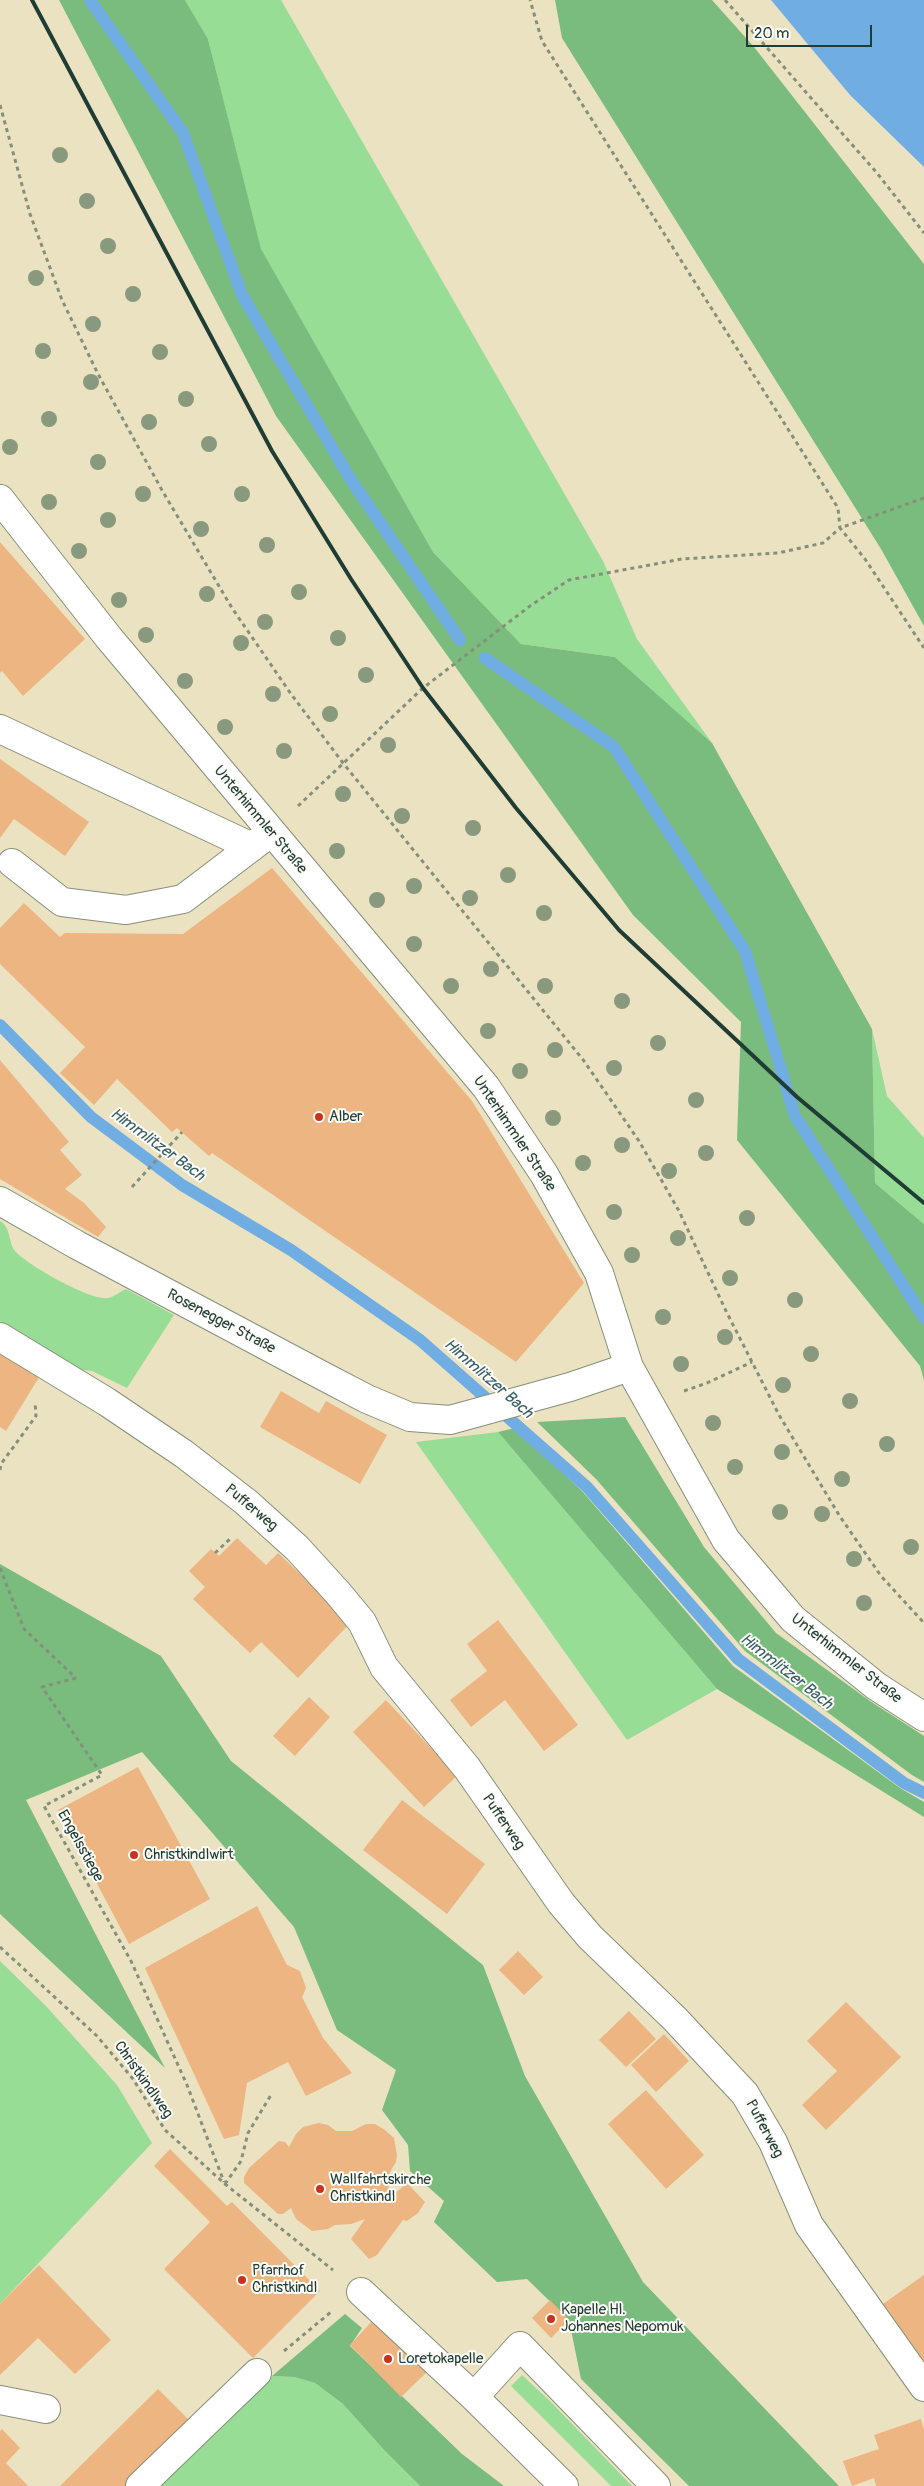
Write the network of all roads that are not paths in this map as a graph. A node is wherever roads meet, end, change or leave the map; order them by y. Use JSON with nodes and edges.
{"nodes":[{"id":1,"x":0,"y":499,"type":"edge"},
{"id":2,"x":0,"y":729,"type":"edge"},
{"id":3,"x":262,"y":840,"type":"junction"},
{"id":4,"x":12,"y":863,"type":"dead end"},
{"id":5,"x":0,"y":1201,"type":"edge"},
{"id":6,"x":0,"y":1337,"type":"edge"},
{"id":7,"x":629,"y":1366,"type":"junction"},
{"id":8,"x":924,"y":1717,"type":"edge"},
{"id":9,"x":360,"y":2292,"type":"road end"},
{"id":10,"x":257,"y":2373,"type":"road end"},
{"id":11,"x":924,"y":2387,"type":"edge"},
{"id":12,"x":474,"y":2397,"type":"junction"},
{"id":13,"x":0,"y":2400,"type":"edge"},
{"id":14,"x":46,"y":2409,"type":"dead end"},
{"id":15,"x":140,"y":2486,"type":"edge"},
{"id":16,"x":564,"y":2486,"type":"edge"},
{"id":17,"x":656,"y":2486,"type":"edge"}],
"edges":[{"from":1,"to":3,"type":"street","name":"Unterhimmler Straße"},
{"from":2,"to":3,"type":"street"},
{"from":3,"to":4,"type":"street"},
{"from":3,"to":7,"type":"street","name":"Unterhimmler Straße"},
{"from":5,"to":7,"type":"street","name":"Rosenegger Straße"},
{"from":6,"to":11,"type":"street","name":"Pufferweg"},
{"from":7,"to":8,"type":"street","name":"Unterhimmler Straße"},
{"from":9,"to":12,"type":"street"},
{"from":10,"to":15,"type":"street"},
{"from":12,"to":16,"type":"street"},
{"from":12,"to":17,"type":"street"},
{"from":13,"to":14,"type":"street"}]}
